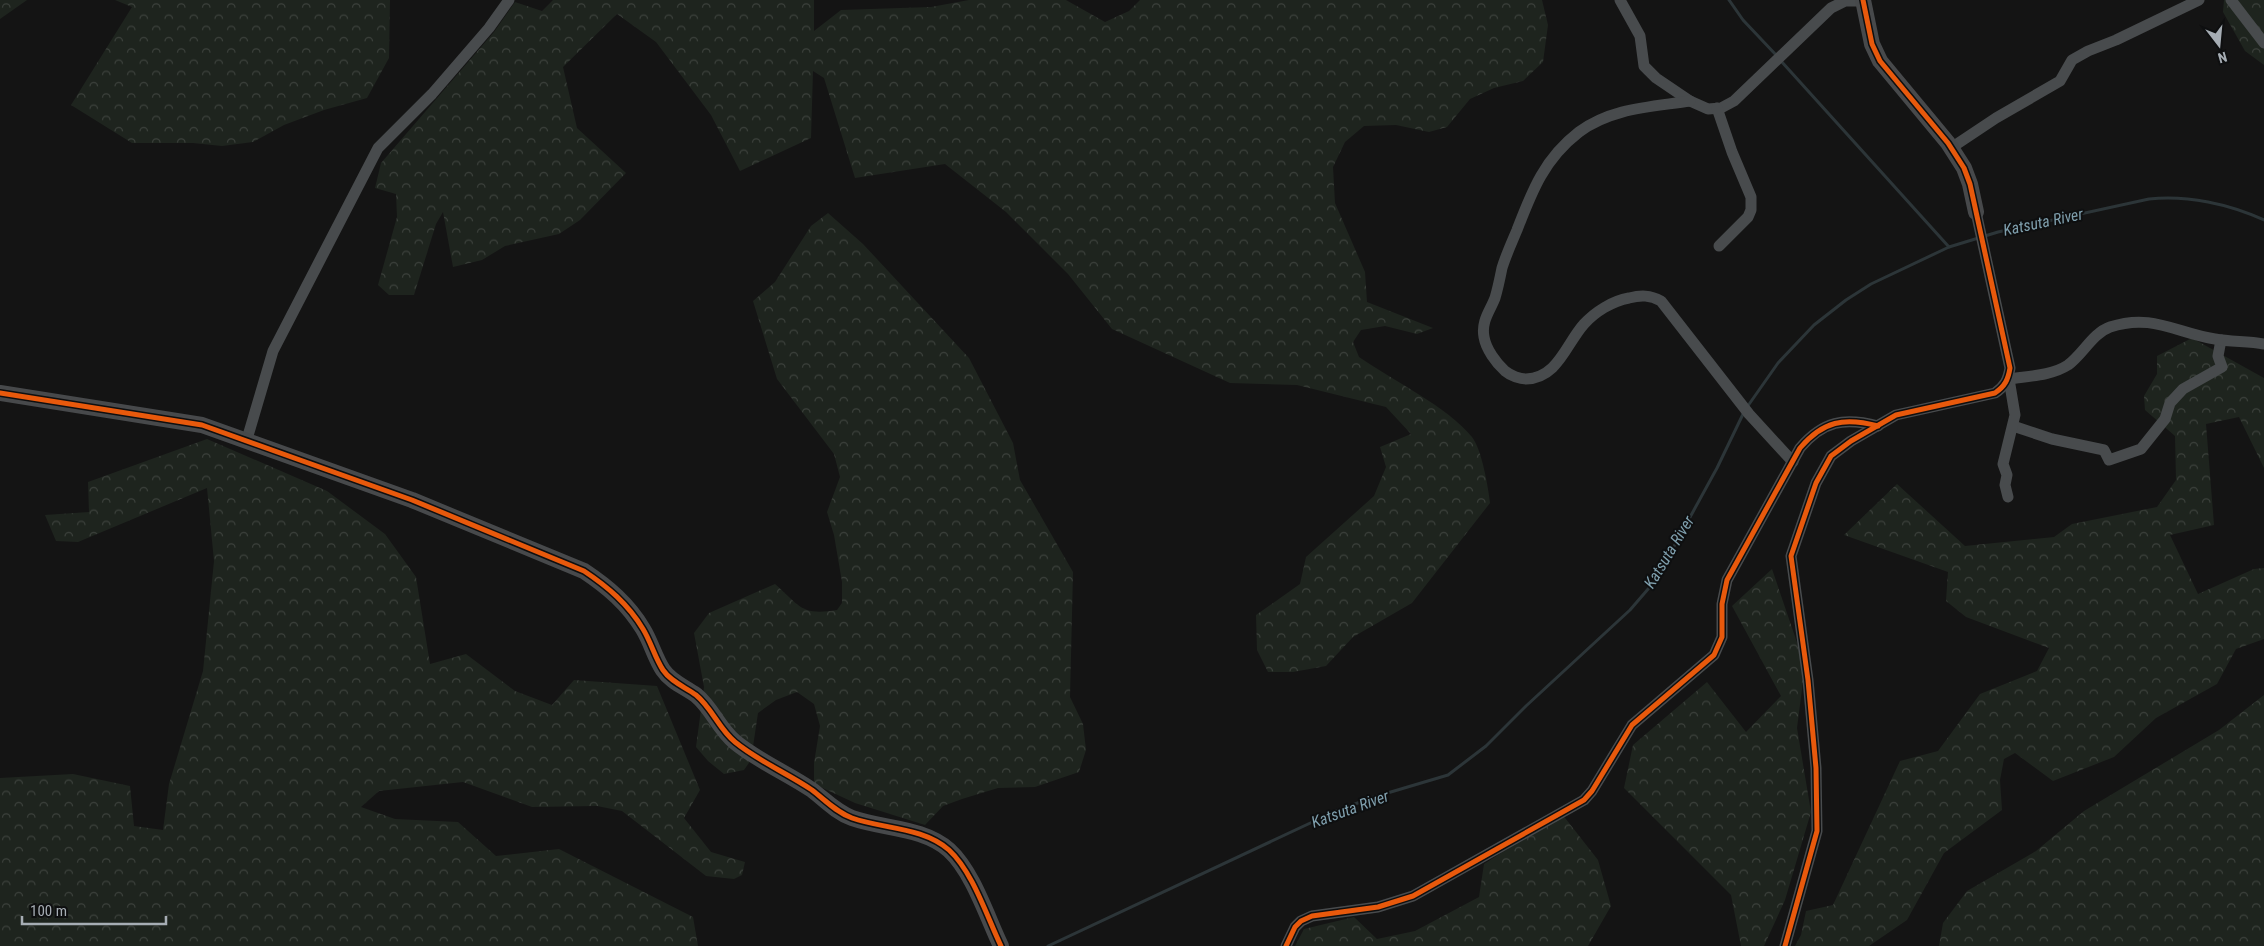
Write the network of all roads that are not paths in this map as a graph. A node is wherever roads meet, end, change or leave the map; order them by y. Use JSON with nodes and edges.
{"nodes":[{"id":1,"x":509,"y":0,"type":"edge"},
{"id":2,"x":1620,"y":0,"type":"edge"},
{"id":3,"x":1863,"y":0,"type":"edge"},
{"id":4,"x":2199,"y":0,"type":"edge"},
{"id":5,"x":2231,"y":0,"type":"edge"},
{"id":6,"x":2264,"y":43,"type":"edge"},
{"id":7,"x":1690,"y":101,"type":"junction"},
{"id":8,"x":1717,"y":108,"type":"junction"},
{"id":9,"x":1951,"y":148,"type":"junction"},
{"id":10,"x":1976,"y":212,"type":"joint"},
{"id":11,"x":1719,"y":246,"type":"dead end"},
{"id":12,"x":2221,"y":340,"type":"junction"},
{"id":13,"x":2264,"y":344,"type":"edge"},
{"id":14,"x":2009,"y":379,"type":"junction"},
{"id":15,"x":0,"y":392,"type":"edge"},
{"id":16,"x":1878,"y":426,"type":"junction"},
{"id":17,"x":2013,"y":426,"type":"junction"},
{"id":18,"x":247,"y":439,"type":"junction"},
{"id":19,"x":1793,"y":462,"type":"junction"},
{"id":20,"x":2008,"y":498,"type":"dead end"},
{"id":21,"x":1001,"y":946,"type":"edge"},
{"id":22,"x":1286,"y":946,"type":"edge"},
{"id":23,"x":1785,"y":946,"type":"edge"}],
"edges":[{"from":1,"to":18,"type":"street"},
{"from":2,"to":7,"type":"street"},
{"from":3,"to":8,"type":"street"},
{"from":3,"to":9,"type":"street"},
{"from":4,"to":9,"type":"street"},
{"from":5,"to":6,"type":"street"},
{"from":7,"to":8,"type":"street"},
{"from":7,"to":19,"type":"street"},
{"from":8,"to":11,"type":"street"},
{"from":9,"to":10,"type":"street"},
{"from":10,"to":14,"type":"street"},
{"from":12,"to":13,"type":"street"},
{"from":12,"to":14,"type":"street"},
{"from":12,"to":17,"type":"street"},
{"from":14,"to":16,"type":"street"},
{"from":14,"to":17,"type":"street"},
{"from":15,"to":18,"type":"street"},
{"from":16,"to":19,"type":"street"},
{"from":16,"to":23,"type":"street"},
{"from":17,"to":20,"type":"street"},
{"from":18,"to":21,"type":"street"},
{"from":19,"to":22,"type":"street"}]}
